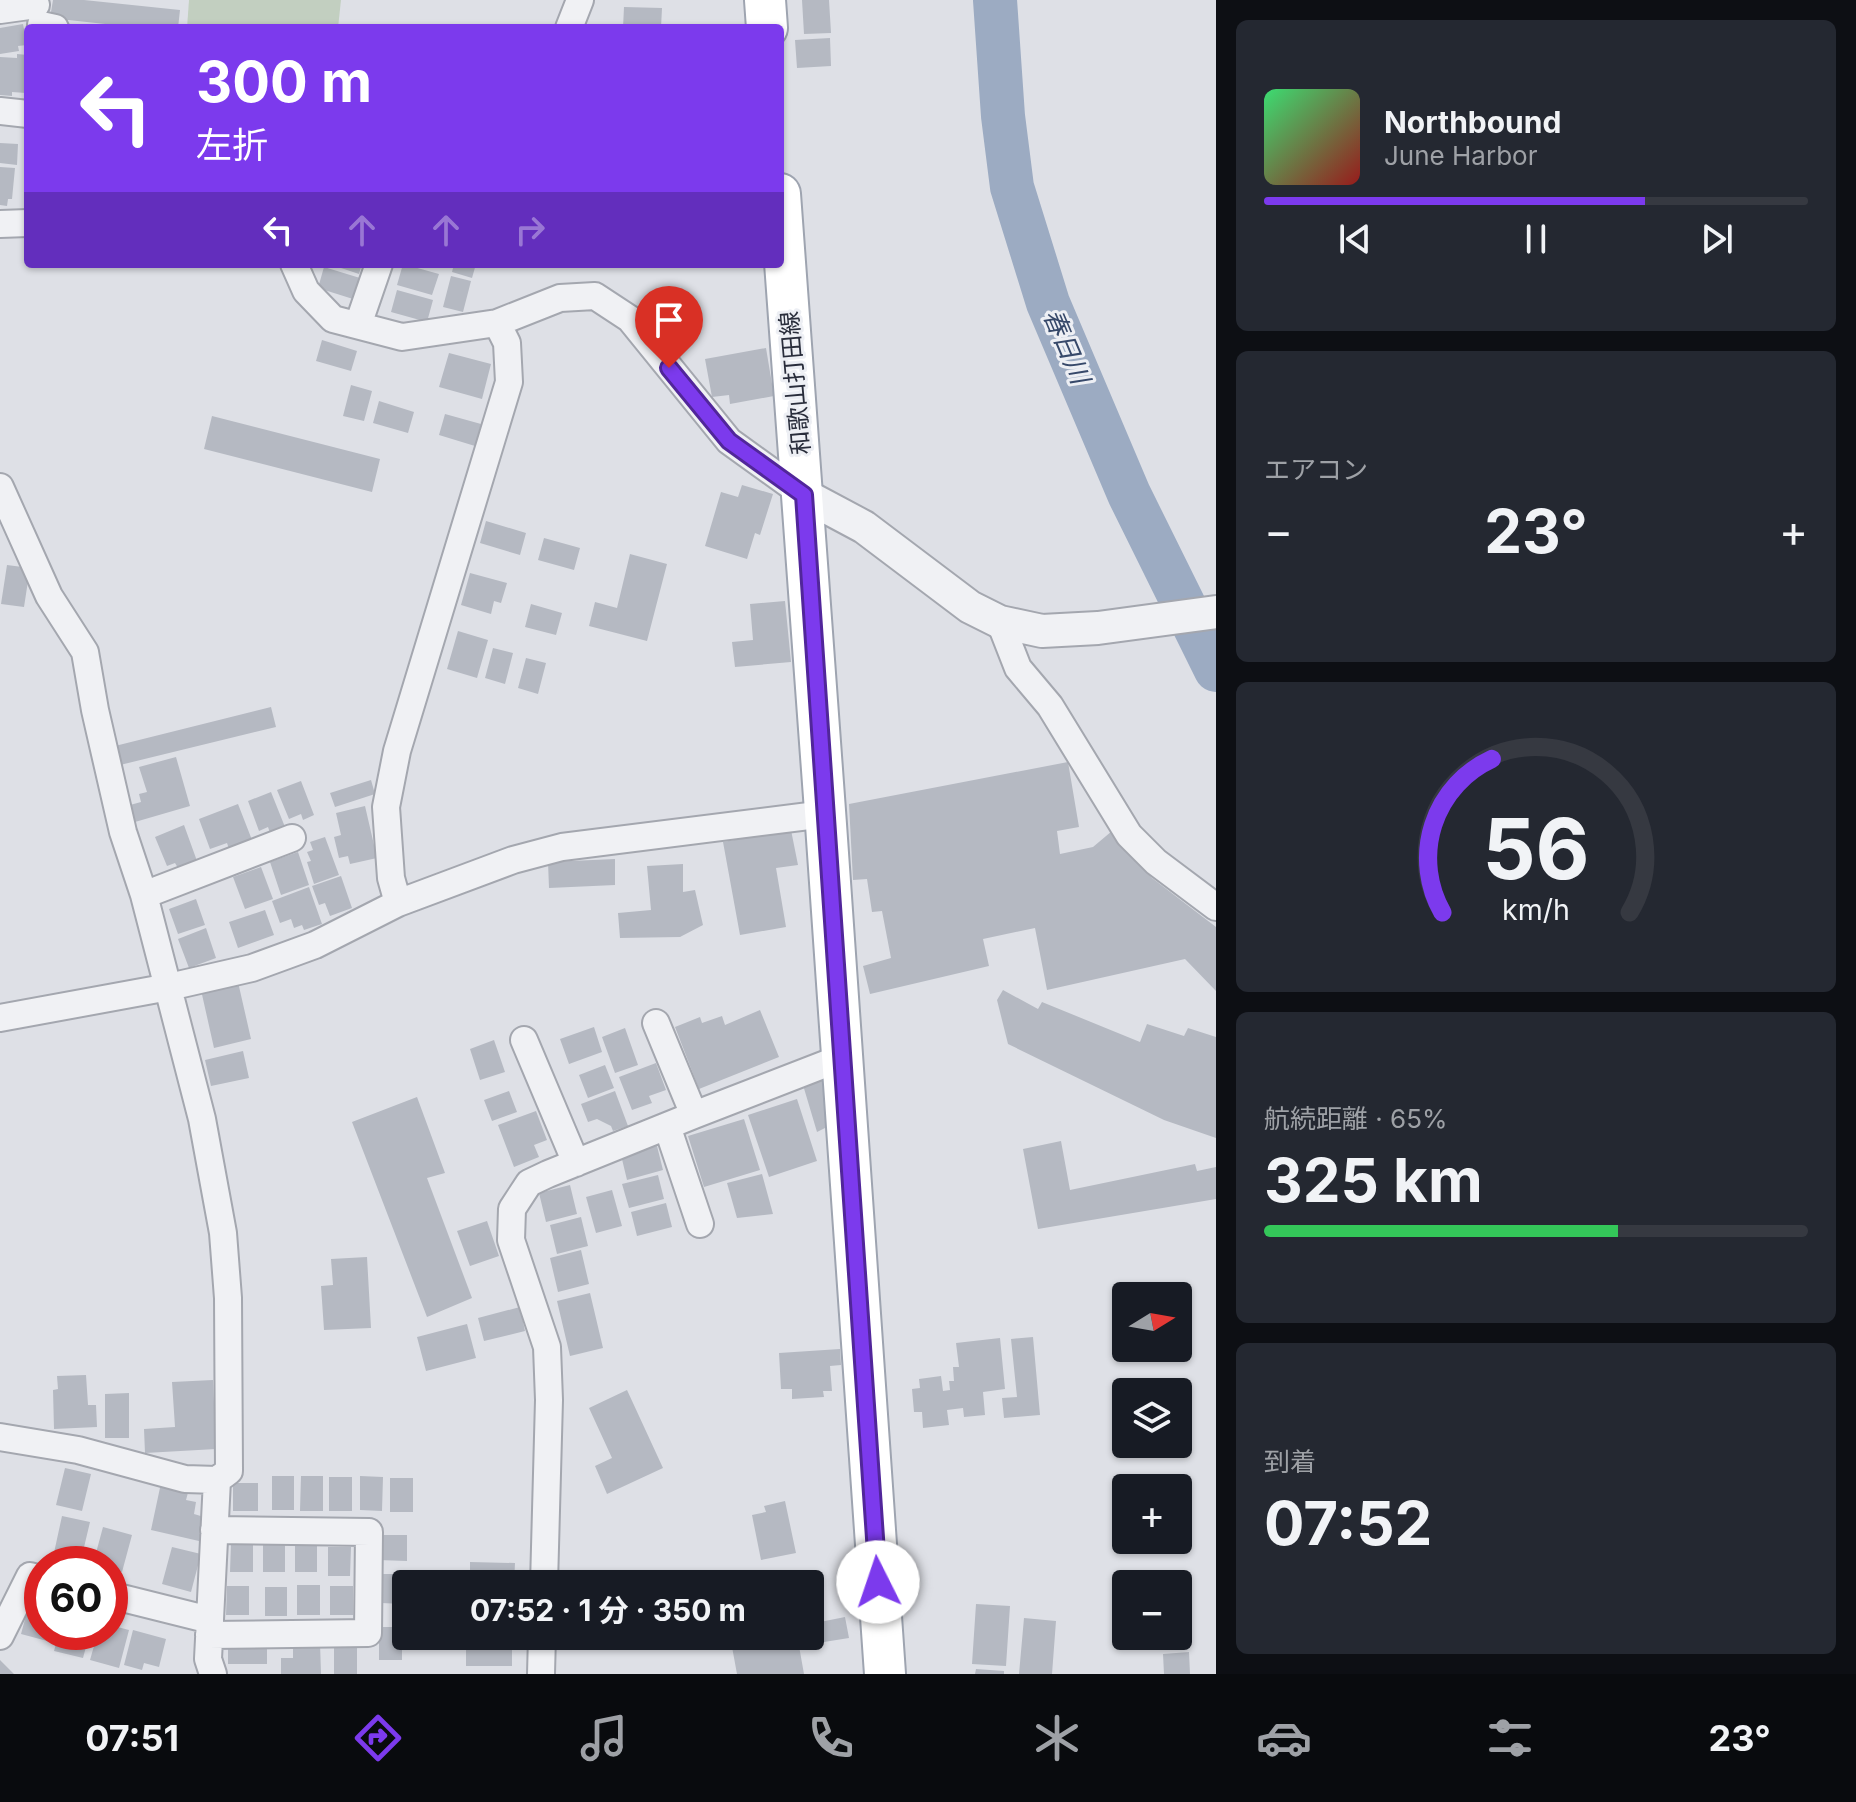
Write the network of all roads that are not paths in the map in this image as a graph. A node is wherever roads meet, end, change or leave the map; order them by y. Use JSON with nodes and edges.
{"nodes":[{"id":1,"x":580,"y":0,"type":"edge"},
{"id":2,"x":765,"y":0,"type":"edge"},
{"id":3,"x":0,"y":10,"type":"edge"},
{"id":4,"x":41,"y":17,"type":"edge"},
{"id":5,"x":571,"y":24,"type":"edge"},
{"id":6,"x":767,"y":24,"type":"edge"},
{"id":7,"x":0,"y":111,"type":"edge"},
{"id":8,"x":24,"y":114,"type":"edge"},
{"id":9,"x":24,"y":223,"type":"edge"},
{"id":10,"x":0,"y":224,"type":"edge"},
{"id":11,"x":784,"y":244,"type":"edge"},
{"id":12,"x":296,"y":268,"type":"edge"},
{"id":13,"x":378,"y":268,"type":"edge"},
{"id":14,"x":497,"y":323,"type":"junction"},
{"id":15,"x":358,"y":325,"type":"junction"},
{"id":16,"x":0,"y":487,"type":"edge"},
{"id":17,"x":804,"y":495,"type":"junction"},
{"id":18,"x":11,"y":539,"type":"edge"},
{"id":19,"x":1216,"y":612,"type":"edge"},
{"id":20,"x":1000,"y":622,"type":"junction"},
{"id":21,"x":825,"y":814,"type":"junction"},
{"id":22,"x":292,"y":838,"type":"dead end"},
{"id":23,"x":144,"y":895,"type":"junction"},
{"id":24,"x":398,"y":903,"type":"junction"},
{"id":25,"x":1216,"y":907,"type":"edge"},
{"id":26,"x":169,"y":987,"type":"junction"},
{"id":27,"x":0,"y":1018,"type":"edge"},
{"id":28,"x":656,"y":1023,"type":"dead end"},
{"id":29,"x":524,"y":1040,"type":"dead end"},
{"id":30,"x":841,"y":1058,"type":"junction"},
{"id":31,"x":694,"y":1115,"type":"junction"},
{"id":32,"x":667,"y":1126,"type":"junction"},
{"id":33,"x":576,"y":1163,"type":"junction"},
{"id":34,"x":700,"y":1224,"type":"dead end"},
{"id":35,"x":0,"y":1437,"type":"edge"},
{"id":36,"x":217,"y":1480,"type":"junction"},
{"id":37,"x":214,"y":1530,"type":"junction"},
{"id":38,"x":544,"y":1570,"type":"edge"},
{"id":39,"x":24,"y":1588,"type":"edge"},
{"id":40,"x":128,"y":1601,"type":"edge"},
{"id":41,"x":210,"y":1628,"type":"junction"},
{"id":42,"x":0,"y":1636,"type":"edge"},
{"id":43,"x":542,"y":1650,"type":"edge"},
{"id":44,"x":213,"y":1674,"type":"edge"},
{"id":45,"x":541,"y":1674,"type":"edge"},
{"id":46,"x":885,"y":1674,"type":"edge"}],
"edges":[{"from":1,"to":5,"type":"street"},
{"from":2,"to":6,"type":"main road"},
{"from":3,"to":4,"type":"street"},
{"from":7,"to":8,"type":"street"},
{"from":9,"to":10,"type":"street"},
{"from":11,"to":17,"type":"main road","name":"和歌山打田線"},
{"from":12,"to":15,"type":"street"},
{"from":13,"to":15,"type":"street"},
{"from":14,"to":15,"type":"street"},
{"from":14,"to":17,"type":"street"},
{"from":14,"to":24,"type":"street"},
{"from":16,"to":18,"type":"street"},
{"from":17,"to":20,"type":"street"},
{"from":17,"to":21,"type":"main road","name":"和歌山打田線"},
{"from":18,"to":23,"type":"street"},
{"from":19,"to":20,"type":"street"},
{"from":20,"to":25,"type":"street"},
{"from":21,"to":24,"type":"street"},
{"from":21,"to":30,"type":"main road","name":"和歌山打田線"},
{"from":22,"to":23,"type":"street"},
{"from":23,"to":26,"type":"street"},
{"from":24,"to":26,"type":"street"},
{"from":26,"to":27,"type":"street"},
{"from":26,"to":36,"type":"street"},
{"from":28,"to":31,"type":"street"},
{"from":29,"to":33,"type":"street"},
{"from":30,"to":31,"type":"street"},
{"from":30,"to":46,"type":"main road","name":"和歌山打田線"},
{"from":31,"to":32,"type":"street"},
{"from":32,"to":33,"type":"street"},
{"from":32,"to":34,"type":"street"},
{"from":33,"to":38,"type":"street"},
{"from":35,"to":36,"type":"street"},
{"from":36,"to":37,"type":"street"},
{"from":37,"to":41,"type":"street"},
{"from":37,"to":41,"type":"street"},
{"from":39,"to":42,"type":"street"},
{"from":40,"to":41,"type":"street"},
{"from":41,"to":44,"type":"street"},
{"from":43,"to":45,"type":"street"}]}
